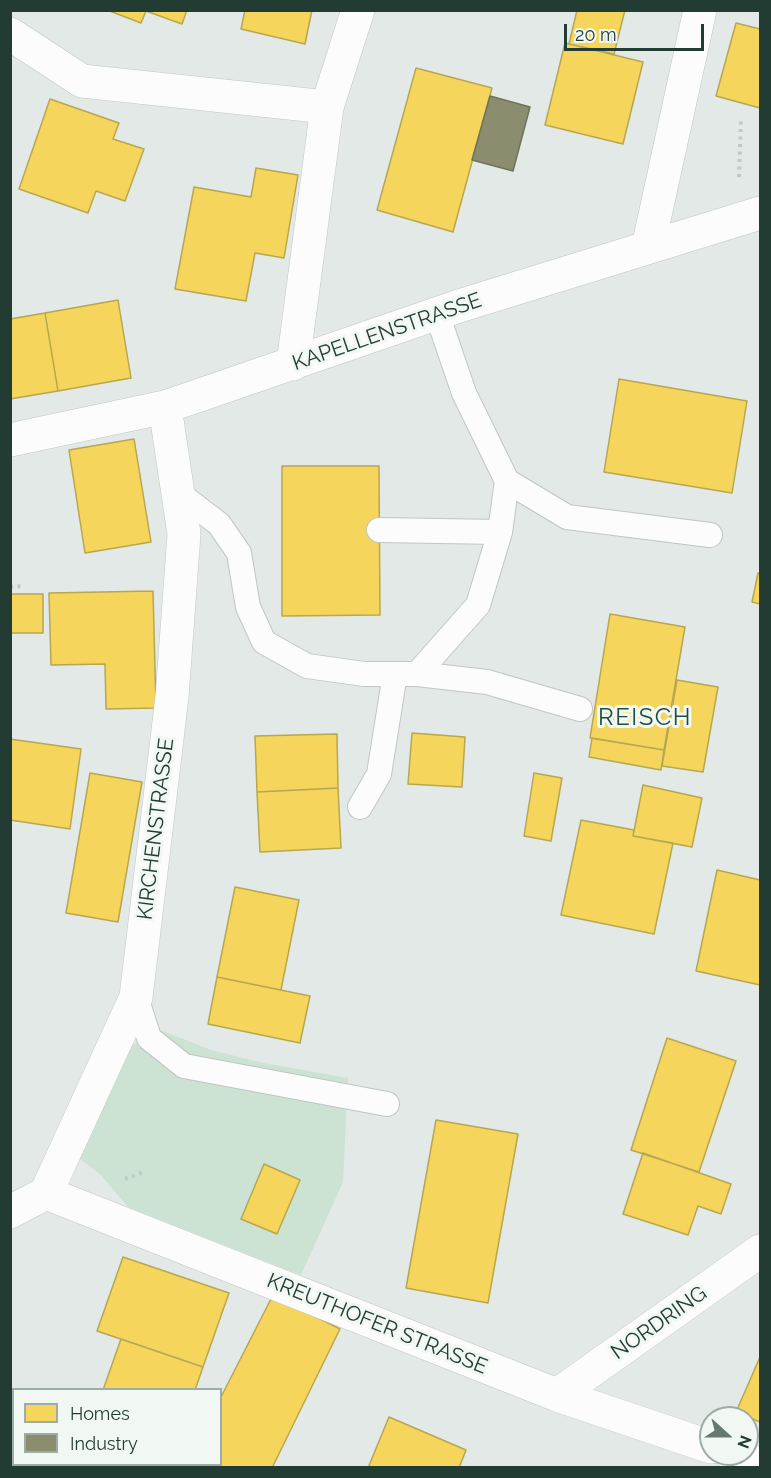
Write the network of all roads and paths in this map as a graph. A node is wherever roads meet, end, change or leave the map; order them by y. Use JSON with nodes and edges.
{"nodes":[{"id":1,"x":358,"y":10,"type":"edge"},
{"id":2,"x":700,"y":10,"type":"edge"},
{"id":3,"x":10,"y":34,"type":"edge"},
{"id":4,"x":327,"y":107,"type":"junction"},
{"id":5,"x":741,"y":120,"type":"dead end"},
{"id":6,"x":749,"y":216,"type":"edge"},
{"id":7,"x":648,"y":247,"type":"junction"},
{"id":8,"x":437,"y":314,"type":"junction"},
{"id":9,"x":293,"y":364,"type":"junction"},
{"id":10,"x":165,"y":407,"type":"junction"},
{"id":11,"x":10,"y":440,"type":"edge"},
{"id":12,"x":507,"y":481,"type":"junction"},
{"id":13,"x":177,"y":492,"type":"junction"},
{"id":14,"x":379,"y":530,"type":"dead end"},
{"id":15,"x":500,"y":532,"type":"junction"},
{"id":16,"x":710,"y":535,"type":"dead end"},
{"id":17,"x":25,"y":586,"type":"dead end"},
{"id":18,"x":10,"y":587,"type":"edge"},
{"id":19,"x":406,"y":674,"type":"junction"},
{"id":20,"x":580,"y":710,"type":"dead end"},
{"id":21,"x":360,"y":807,"type":"dead end"},
{"id":22,"x":136,"y":997,"type":"junction"},
{"id":23,"x":387,"y":1104,"type":"dead end"},
{"id":24,"x":46,"y":1193,"type":"junction"},
{"id":25,"x":10,"y":1212,"type":"edge"},
{"id":26,"x":760,"y":1251,"type":"edge"},
{"id":27,"x":557,"y":1395,"type":"junction"},
{"id":28,"x":699,"y":1443,"type":"edge"}],
"edges":[{"from":1,"to":4,"type":"street"},
{"from":2,"to":7,"type":"street"},
{"from":3,"to":4,"type":"street"},
{"from":4,"to":9,"type":"street"},
{"from":5,"to":6,"type":"path"},
{"from":6,"to":7,"type":"street","name":"KAPELLENSTRASSE"},
{"from":7,"to":8,"type":"street","name":"KAPELLENSTRASSE"},
{"from":8,"to":9,"type":"street","name":"KAPELLENSTRASSE"},
{"from":8,"to":12,"type":"lane"},
{"from":9,"to":10,"type":"street","name":"KAPELLENSTRASSE"},
{"from":10,"to":11,"type":"street","name":"KAPELLENSTRASSE"},
{"from":10,"to":13,"type":"street","name":"KIRCHENSTRASSE"},
{"from":12,"to":15,"type":"lane"},
{"from":12,"to":16,"type":"lane"},
{"from":13,"to":19,"type":"lane"},
{"from":13,"to":22,"type":"street","name":"KIRCHENSTRASSE"},
{"from":14,"to":15,"type":"lane"},
{"from":15,"to":19,"type":"lane"},
{"from":17,"to":18,"type":"path"},
{"from":19,"to":20,"type":"lane"},
{"from":19,"to":21,"type":"lane"},
{"from":22,"to":23,"type":"lane"},
{"from":22,"to":24,"type":"street","name":"KIRCHENSTRASSE"},
{"from":24,"to":25,"type":"street"},
{"from":24,"to":27,"type":"street","name":"KREUTHOFER STRASSE"},
{"from":26,"to":27,"type":"street","name":"NORDRING"},
{"from":27,"to":28,"type":"street","name":"KREUTHOFER STRASSE"}]}
